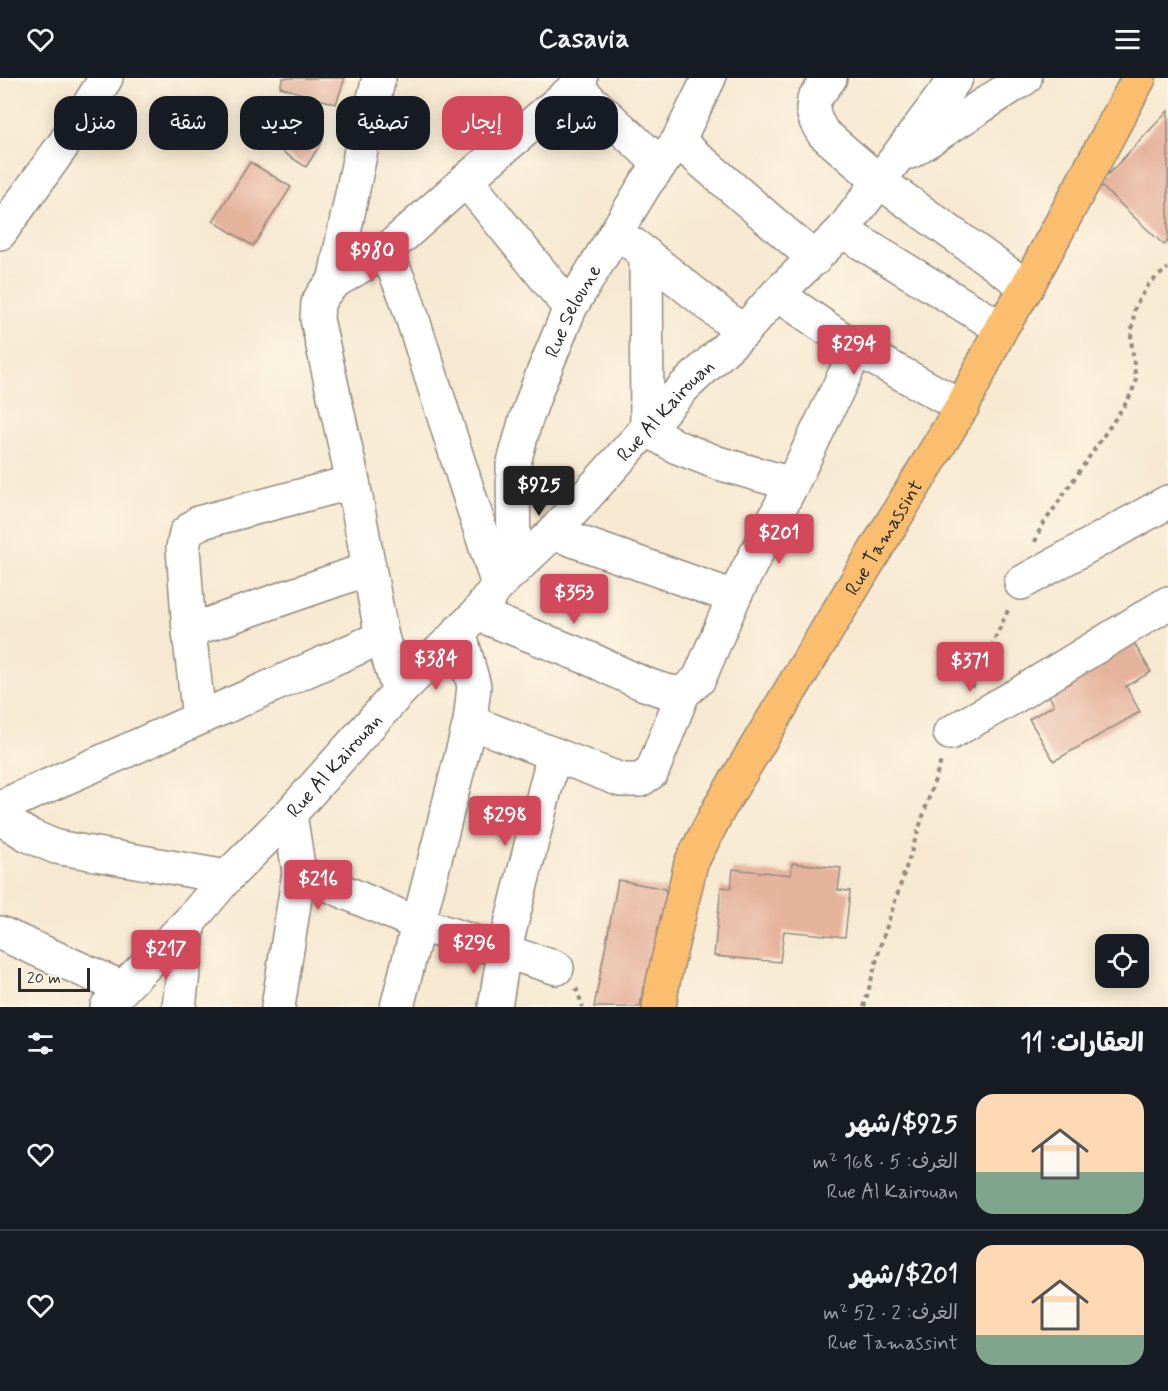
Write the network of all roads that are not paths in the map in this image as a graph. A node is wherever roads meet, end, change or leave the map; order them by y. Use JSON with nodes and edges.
{"nodes":[{"id":1,"x":106,"y":78,"type":"edge"},
{"id":2,"x":379,"y":78,"type":"edge"},
{"id":3,"x":709,"y":78,"type":"edge"},
{"id":4,"x":830,"y":78,"type":"edge"},
{"id":5,"x":956,"y":78,"type":"edge"},
{"id":6,"x":1025,"y":78,"type":"edge"},
{"id":7,"x":1139,"y":78,"type":"edge"},
{"id":8,"x":579,"y":83,"type":"edge"},
{"id":9,"x":669,"y":152,"type":"junction"},
{"id":10,"x":887,"y":172,"type":"junction"},
{"id":11,"x":466,"y":180,"type":"junction"},
{"id":12,"x":616,"y":231,"type":"junction"},
{"id":13,"x":842,"y":231,"type":"junction"},
{"id":14,"x":0,"y":233,"type":"edge"},
{"id":15,"x":386,"y":251,"type":"junction"},
{"id":16,"x":646,"y":254,"type":"junction"},
{"id":17,"x":815,"y":258,"type":"junction"},
{"id":18,"x":334,"y":282,"type":"junction"},
{"id":19,"x":1027,"y":287,"type":"junction"},
{"id":20,"x":777,"y":294,"type":"junction"},
{"id":21,"x":570,"y":308,"type":"junction"},
{"id":22,"x":1001,"y":328,"type":"junction"},
{"id":23,"x":743,"y":332,"type":"junction"},
{"id":24,"x":857,"y":349,"type":"junction"},
{"id":25,"x":962,"y":407,"type":"junction"},
{"id":26,"x":647,"y":429,"type":"junction"},
{"id":27,"x":353,"y":482,"type":"junction"},
{"id":28,"x":792,"y":484,"type":"junction"},
{"id":29,"x":1168,"y":502,"type":"edge"},
{"id":30,"x":553,"y":533,"type":"junction"},
{"id":31,"x":368,"y":569,"type":"junction"},
{"id":32,"x":506,"y":577,"type":"junction"},
{"id":33,"x":1021,"y":583,"type":"road end"},
{"id":34,"x":734,"y":597,"type":"junction"},
{"id":35,"x":1168,"y":603,"type":"edge"},
{"id":36,"x":468,"y":622,"type":"junction"},
{"id":37,"x":189,"y":631,"type":"junction"},
{"id":38,"x":382,"y":637,"type":"junction"},
{"id":39,"x":399,"y":692,"type":"junction"},
{"id":40,"x":683,"y":693,"type":"junction"},
{"id":41,"x":199,"y":718,"type":"junction"},
{"id":42,"x":470,"y":722,"type":"junction"},
{"id":43,"x":950,"y":733,"type":"road end"},
{"id":44,"x":554,"y":754,"type":"junction"},
{"id":45,"x":0,"y":807,"type":"edge"},
{"id":46,"x":290,"y":814,"type":"junction"},
{"id":47,"x":0,"y":818,"type":"edge"},
{"id":48,"x":298,"y":872,"type":"junction"},
{"id":49,"x":227,"y":878,"type":"junction"},
{"id":50,"x":189,"y":922,"type":"junction"},
{"id":51,"x":418,"y":924,"type":"junction"},
{"id":52,"x":0,"y":933,"type":"edge"},
{"id":53,"x":504,"y":952,"type":"junction"},
{"id":54,"x":557,"y":969,"type":"dead end"},
{"id":55,"x":115,"y":997,"type":"edge"},
{"id":56,"x":179,"y":1007,"type":"edge"},
{"id":57,"x":278,"y":1007,"type":"edge"},
{"id":58,"x":397,"y":1007,"type":"edge"},
{"id":59,"x":495,"y":1007,"type":"edge"},
{"id":60,"x":659,"y":1007,"type":"edge"}],
"edges":[{"from":1,"to":14,"type":"street"},
{"from":2,"to":18,"type":"street"},
{"from":3,"to":9,"type":"street","name":"Rue Seloune"},
{"from":4,"to":10,"type":"street"},
{"from":5,"to":10,"type":"street"},
{"from":6,"to":10,"type":"street","name":"Rue Al Kairouan"},
{"from":7,"to":19,"type":"main road","name":"Rue Tamassint"},
{"from":8,"to":9,"type":"street"},
{"from":8,"to":11,"type":"street"},
{"from":9,"to":12,"type":"street","name":"Rue Seloune"},
{"from":9,"to":17,"type":"street"},
{"from":10,"to":13,"type":"street","name":"Rue Al Kairouan"},
{"from":10,"to":19,"type":"street"},
{"from":11,"to":15,"type":"street"},
{"from":11,"to":21,"type":"street"},
{"from":12,"to":16,"type":"street"},
{"from":12,"to":21,"type":"street","name":"Rue Seloune"},
{"from":13,"to":17,"type":"street","name":"Rue Al Kairouan"},
{"from":13,"to":22,"type":"street"},
{"from":15,"to":18,"type":"street"},
{"from":15,"to":32,"type":"street"},
{"from":16,"to":23,"type":"street"},
{"from":16,"to":26,"type":"street"},
{"from":17,"to":20,"type":"street","name":"Rue Al Kairouan"},
{"from":18,"to":27,"type":"street"},
{"from":19,"to":22,"type":"main road","name":"Rue Tamassint"},
{"from":20,"to":23,"type":"street","name":"Rue Al Kairouan"},
{"from":20,"to":24,"type":"street"},
{"from":21,"to":32,"type":"street","name":"Rue Seloune"},
{"from":22,"to":25,"type":"main road","name":"Rue Tamassint"},
{"from":23,"to":26,"type":"street","name":"Rue Al Kairouan"},
{"from":24,"to":25,"type":"street"},
{"from":24,"to":28,"type":"street"},
{"from":25,"to":60,"type":"main road","name":"Rue Tamassint"},
{"from":26,"to":28,"type":"street"},
{"from":26,"to":30,"type":"street","name":"Rue Al Kairouan"},
{"from":27,"to":31,"type":"street"},
{"from":27,"to":37,"type":"street"},
{"from":28,"to":34,"type":"street"},
{"from":29,"to":33,"type":"street"},
{"from":30,"to":32,"type":"street","name":"Rue Al Kairouan"},
{"from":30,"to":34,"type":"street"},
{"from":31,"to":37,"type":"street"},
{"from":31,"to":38,"type":"street"},
{"from":32,"to":36,"type":"street","name":"Rue Al Kairouan"},
{"from":34,"to":40,"type":"street"},
{"from":35,"to":43,"type":"street"},
{"from":36,"to":39,"type":"street","name":"Rue Al Kairouan"},
{"from":36,"to":40,"type":"street"},
{"from":36,"to":42,"type":"street"},
{"from":37,"to":41,"type":"street"},
{"from":38,"to":39,"type":"street"},
{"from":38,"to":41,"type":"street"},
{"from":39,"to":46,"type":"street","name":"Rue Al Kairouan"},
{"from":40,"to":44,"type":"street"},
{"from":41,"to":45,"type":"street"},
{"from":42,"to":44,"type":"street"},
{"from":42,"to":51,"type":"street"},
{"from":44,"to":53,"type":"street"},
{"from":46,"to":48,"type":"street"},
{"from":46,"to":49,"type":"street","name":"Rue Al Kairouan"},
{"from":47,"to":49,"type":"street"},
{"from":48,"to":51,"type":"street"},
{"from":48,"to":57,"type":"street"},
{"from":49,"to":50,"type":"street","name":"Rue Al Kairouan"},
{"from":50,"to":55,"type":"street","name":"Rue Al Kairouan"},
{"from":50,"to":56,"type":"street"},
{"from":51,"to":53,"type":"street"},
{"from":51,"to":58,"type":"street"},
{"from":52,"to":55,"type":"street"},
{"from":53,"to":54,"type":"street"},
{"from":53,"to":59,"type":"street"}]}
